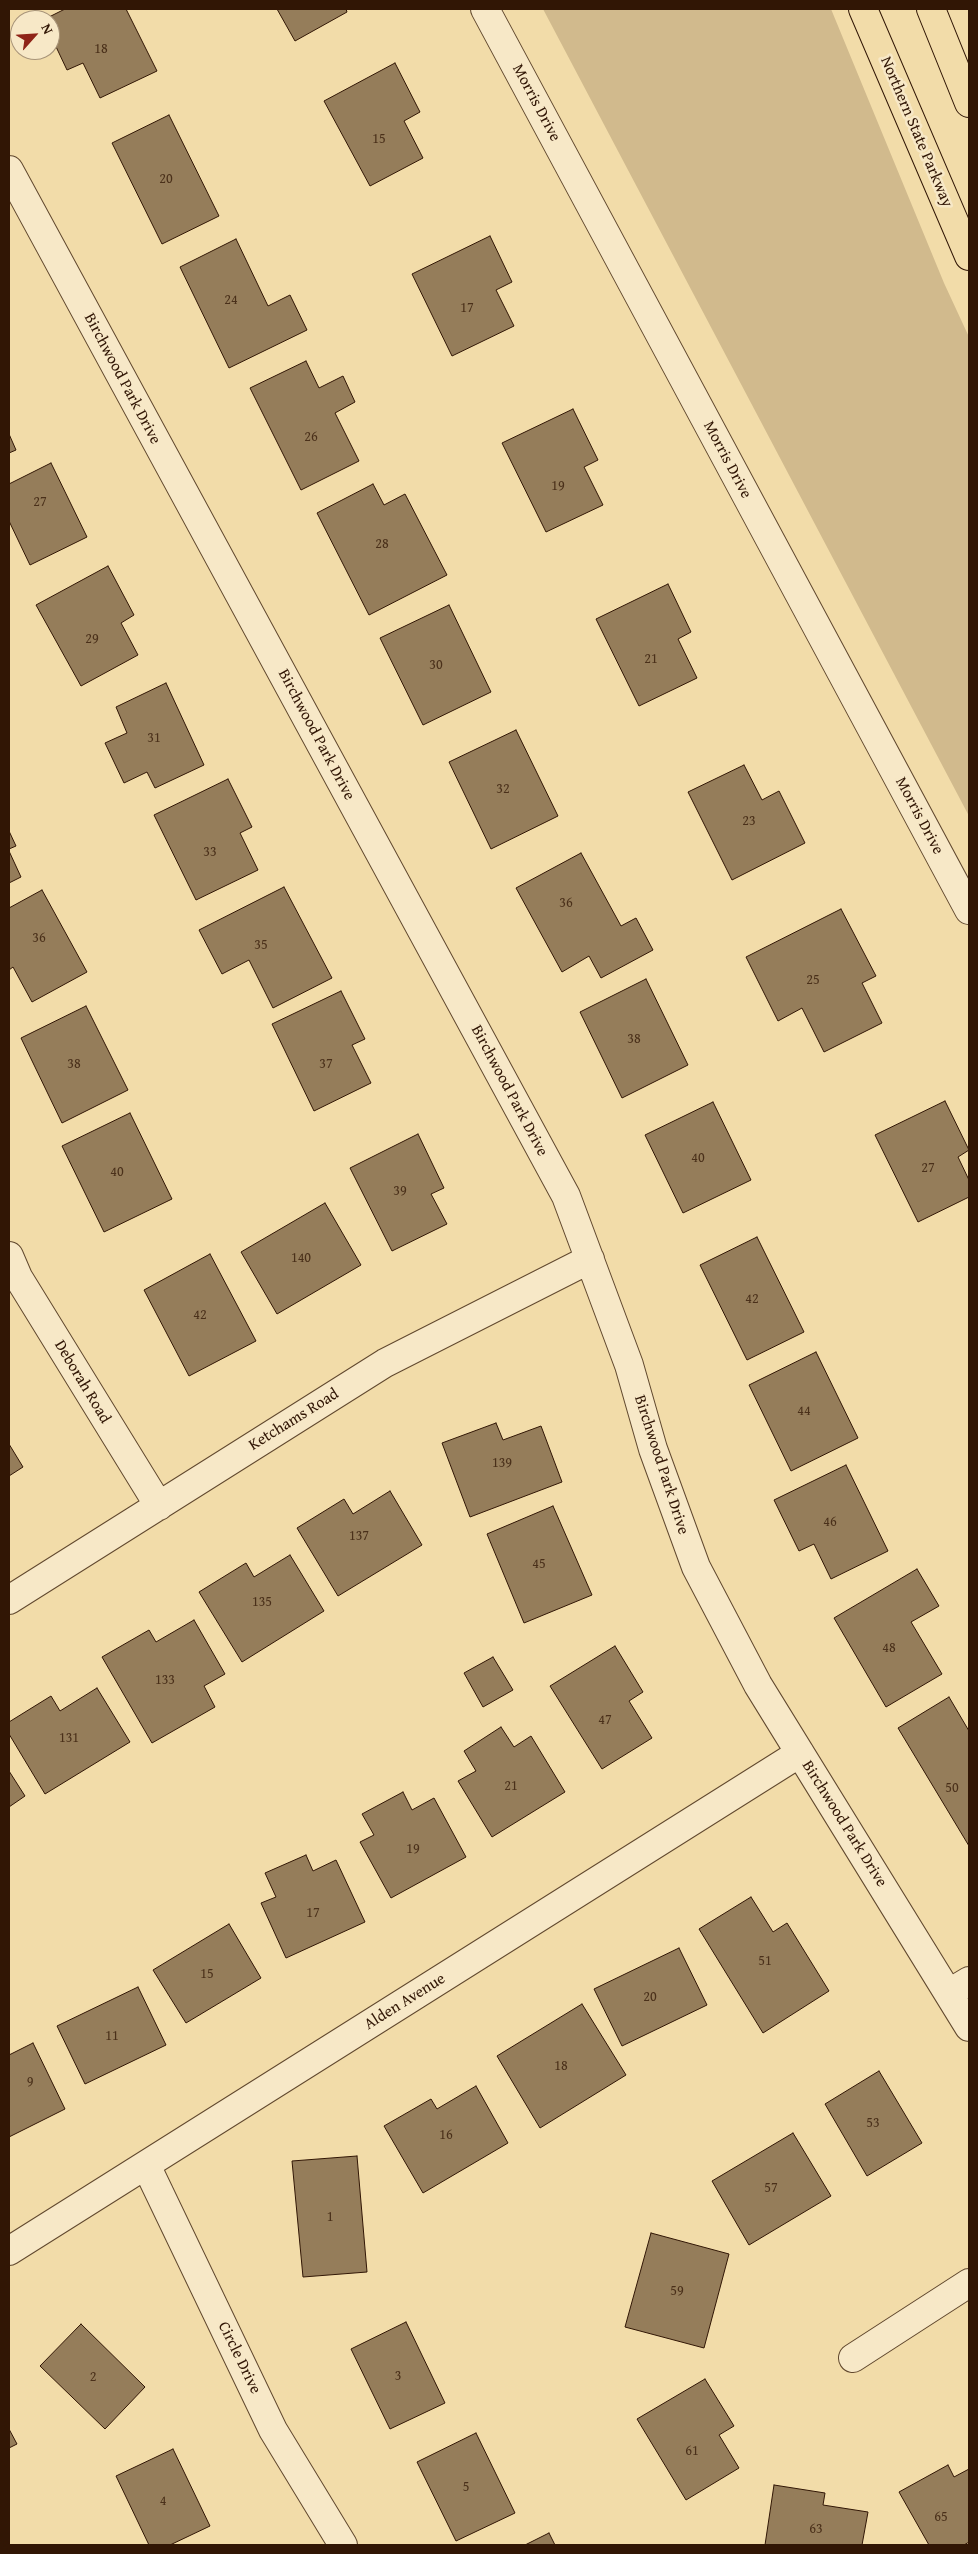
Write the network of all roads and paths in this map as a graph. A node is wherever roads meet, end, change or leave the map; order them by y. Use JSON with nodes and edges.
{"nodes":[{"id":1,"x":485,"y":9,"type":"edge"},
{"id":2,"x":863,"y":9,"type":"edge"},
{"id":3,"x":931,"y":9,"type":"edge"},
{"id":4,"x":969,"y":103,"type":"edge"},
{"id":5,"x":9,"y":170,"type":"edge"},
{"id":6,"x":969,"y":256,"type":"edge"},
{"id":7,"x":969,"y":910,"type":"edge"},
{"id":8,"x":9,"y":1256,"type":"edge"},
{"id":9,"x":590,"y":1259,"type":"junction"},
{"id":10,"x":159,"y":1506,"type":"junction"},
{"id":11,"x":9,"y":1600,"type":"edge"},
{"id":12,"x":800,"y":1753,"type":"junction"},
{"id":13,"x":959,"y":1987,"type":"edge"},
{"id":14,"x":969,"y":2026,"type":"edge"},
{"id":15,"x":146,"y":2165,"type":"junction"},
{"id":16,"x":9,"y":2251,"type":"edge"},
{"id":17,"x":969,"y":2283,"type":"edge"},
{"id":18,"x":853,"y":2358,"type":"dead end"},
{"id":19,"x":343,"y":2545,"type":"edge"}],
"edges":[{"from":1,"to":7,"type":"street","name":"Morris Drive"},
{"from":2,"to":6,"type":"highway","name":"Northern State Parkway"},
{"from":3,"to":4,"type":"highway"},
{"from":5,"to":9,"type":"street","name":"Birchwood Park Drive"},
{"from":8,"to":10,"type":"street","name":"Deborah Road"},
{"from":9,"to":10,"type":"street","name":"Ketchams Road"},
{"from":9,"to":12,"type":"street","name":"Birchwood Park Drive"},
{"from":10,"to":11,"type":"street","name":"Ketchams Road"},
{"from":12,"to":13,"type":"street","name":"Birchwood Park Drive"},
{"from":12,"to":15,"type":"street","name":"Alden Avenue"},
{"from":13,"to":14,"type":"street","name":"Birchwood Park Drive"},
{"from":15,"to":16,"type":"street","name":"Alden Avenue"},
{"from":15,"to":19,"type":"street","name":"Circle Drive"},
{"from":17,"to":18,"type":"street"}]}
